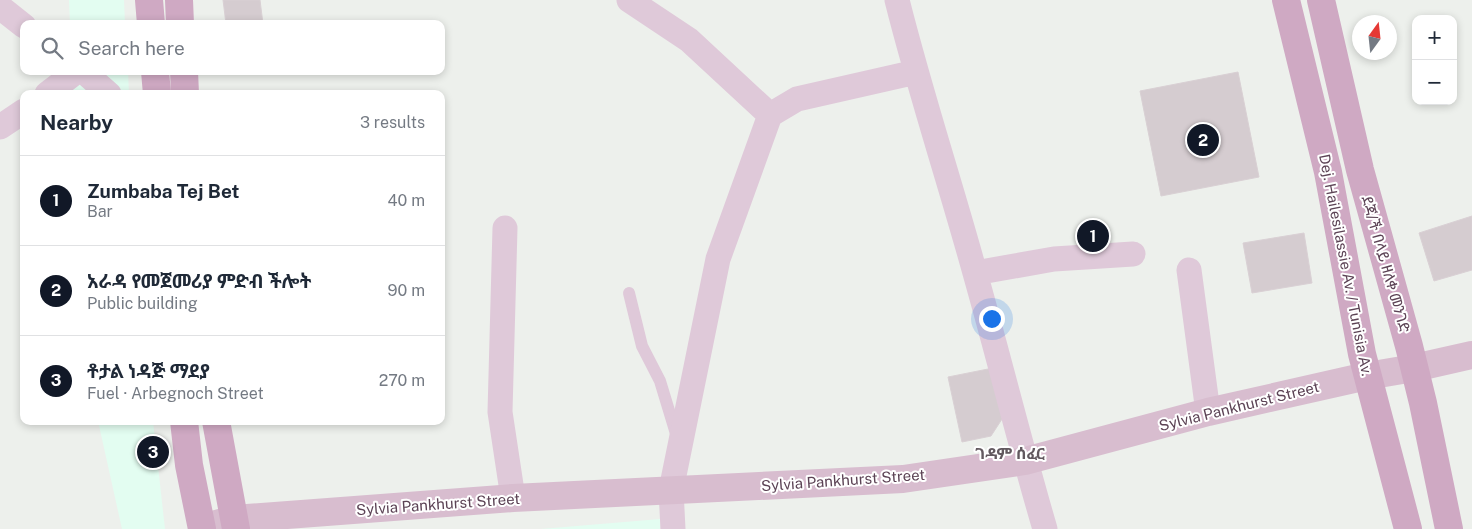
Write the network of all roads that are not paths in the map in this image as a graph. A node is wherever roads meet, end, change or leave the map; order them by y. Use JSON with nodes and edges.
{"nodes":[{"id":1,"x":149,"y":0,"type":"edge"},
{"id":2,"x":179,"y":0,"type":"edge"},
{"id":3,"x":629,"y":0,"type":"edge"},
{"id":4,"x":896,"y":0,"type":"edge"},
{"id":5,"x":1286,"y":0,"type":"edge"},
{"id":6,"x":1321,"y":0,"type":"edge"},
{"id":7,"x":0,"y":7,"type":"edge"},
{"id":8,"x":653,"y":8,"type":"edge"},
{"id":9,"x":151,"y":20,"type":"edge"},
{"id":10,"x":180,"y":20,"type":"edge"},
{"id":11,"x":20,"y":23,"type":"edge"},
{"id":12,"x":916,"y":72,"type":"junction"},
{"id":13,"x":72,"y":75,"type":"edge"},
{"id":14,"x":88,"y":75,"type":"edge"},
{"id":15,"x":155,"y":75,"type":"edge"},
{"id":16,"x":184,"y":75,"type":"edge"},
{"id":17,"x":52,"y":90,"type":"edge"},
{"id":18,"x":104,"y":90,"type":"edge"},
{"id":19,"x":157,"y":90,"type":"edge"},
{"id":20,"x":185,"y":90,"type":"edge"},
{"id":21,"x":20,"y":114,"type":"edge"},
{"id":22,"x":770,"y":116,"type":"junction"},
{"id":23,"x":0,"y":127,"type":"edge"},
{"id":24,"x":505,"y":228,"type":"dead end"},
{"id":25,"x":1133,"y":254,"type":"dead end"},
{"id":26,"x":1189,"y":270,"type":"dead end"},
{"id":27,"x":975,"y":273,"type":"junction"},
{"id":28,"x":629,"y":293,"type":"dead end"},
{"id":29,"x":1472,"y":354,"type":"edge"},
{"id":30,"x":1414,"y":368,"type":"junction"},
{"id":31,"x":1368,"y":376,"type":"junction"},
{"id":32,"x":1208,"y":412,"type":"junction"},
{"id":33,"x":185,"y":425,"type":"edge"},
{"id":34,"x":217,"y":425,"type":"edge"},
{"id":35,"x":680,"y":447,"type":"junction"},
{"id":36,"x":1025,"y":462,"type":"junction"},
{"id":37,"x":672,"y":490,"type":"junction"},
{"id":38,"x":513,"y":498,"type":"junction"},
{"id":39,"x":235,"y":524,"type":"edge"},
{"id":40,"x":201,"y":529,"type":"edge"},
{"id":41,"x":673,"y":529,"type":"edge"},
{"id":42,"x":1045,"y":529,"type":"edge"},
{"id":43,"x":1408,"y":529,"type":"edge"},
{"id":44,"x":1449,"y":529,"type":"edge"}],
"edges":[{"from":1,"to":9,"type":"main road"},
{"from":2,"to":10,"type":"main road"},
{"from":3,"to":8,"type":"street"},
{"from":4,"to":12,"type":"street"},
{"from":5,"to":31,"type":"main road","name":"Dej. Hailesilassie Av. / Tunisia Av."},
{"from":6,"to":30,"type":"main road","name":"ደጃ/ች በላይ ዘለቀ መንገድ"},
{"from":7,"to":11,"type":"street"},
{"from":8,"to":22,"type":"street"},
{"from":12,"to":22,"type":"street"},
{"from":12,"to":27,"type":"street"},
{"from":13,"to":17,"type":"street"},
{"from":14,"to":18,"type":"street"},
{"from":15,"to":19,"type":"main road"},
{"from":16,"to":20,"type":"main road"},
{"from":21,"to":23,"type":"street"},
{"from":22,"to":35,"type":"street"},
{"from":24,"to":38,"type":"street"},
{"from":25,"to":27,"type":"street"},
{"from":26,"to":32,"type":"street"},
{"from":27,"to":36,"type":"street"},
{"from":28,"to":35,"type":"lane"},
{"from":29,"to":30,"type":"street","name":"Sylvia Pankhurst Street"},
{"from":30,"to":31,"type":"street","name":"Sylvia Pankhurst Street"},
{"from":30,"to":44,"type":"main road","name":"ደጃ/ች በላይ ዘለቀ መንገድ"},
{"from":31,"to":32,"type":"street","name":"Sylvia Pankhurst Street"},
{"from":31,"to":43,"type":"main road","name":"Dej. Hailesilassie Av. / Tunisia Av."},
{"from":32,"to":36,"type":"street","name":"Sylvia Pankhurst Street"},
{"from":33,"to":40,"type":"main road"},
{"from":34,"to":39,"type":"main road"},
{"from":35,"to":37,"type":"street"},
{"from":36,"to":37,"type":"street","name":"Sylvia Pankhurst Street"},
{"from":36,"to":42,"type":"street"},
{"from":37,"to":38,"type":"street","name":"Sylvia Pankhurst Street"},
{"from":37,"to":41,"type":"street"},
{"from":38,"to":39,"type":"street","name":"Sylvia Pankhurst Street"},
{"from":39,"to":40,"type":"street","name":"Sylvia Pankhurst Street"}]}
